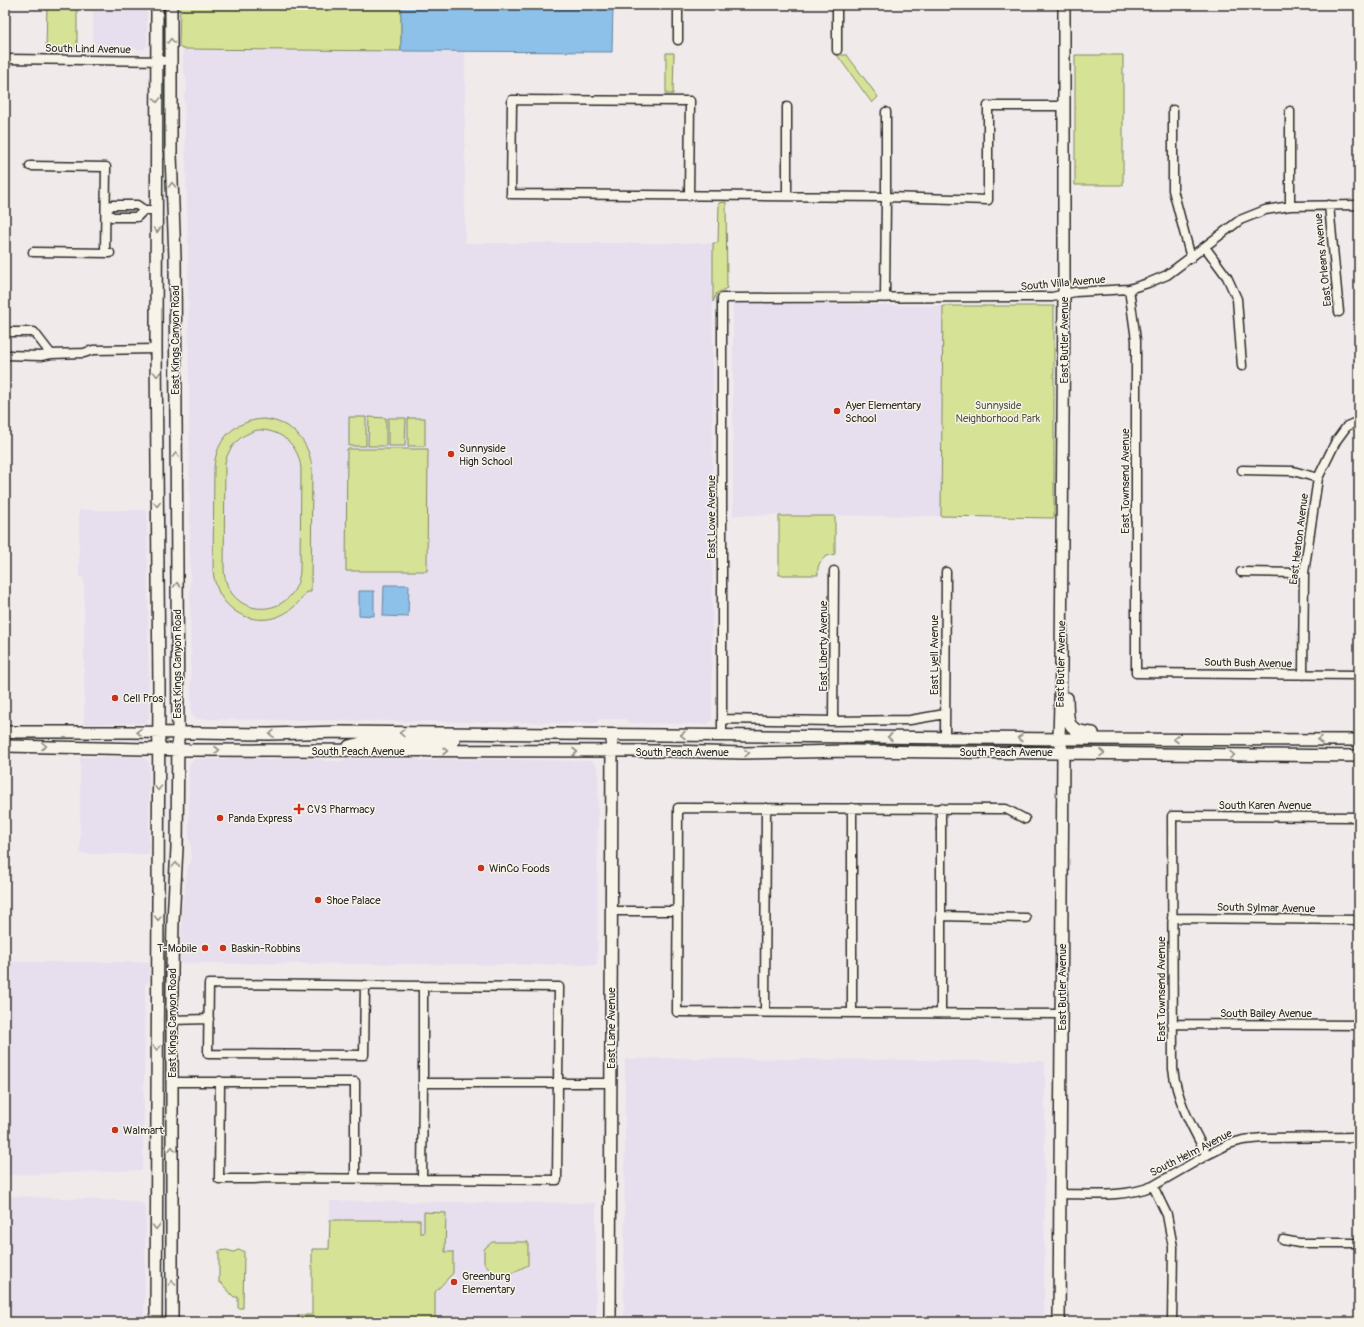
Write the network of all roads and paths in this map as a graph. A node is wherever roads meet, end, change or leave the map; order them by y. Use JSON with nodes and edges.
{"nodes":[{"id":1,"x":157,"y":5,"type":"edge"},
{"id":2,"x":171,"y":5,"type":"edge"},
{"id":3,"x":678,"y":5,"type":"edge"},
{"id":4,"x":837,"y":5,"type":"edge"},
{"id":5,"x":1064,"y":5,"type":"edge"},
{"id":6,"x":678,"y":40,"type":"dead end"},
{"id":7,"x":837,"y":50,"type":"dead end"},
{"id":8,"x":5,"y":59,"type":"edge"},
{"id":9,"x":157,"y":61,"type":"junction"},
{"id":10,"x":170,"y":61,"type":"junction"},
{"id":11,"x":1064,"y":106,"type":"junction"},
{"id":12,"x":787,"y":107,"type":"dead end"},
{"id":13,"x":1174,"y":110,"type":"dead end"},
{"id":14,"x":1290,"y":111,"type":"dead end"},
{"id":15,"x":886,"y":112,"type":"dead end"},
{"id":16,"x":30,"y":166,"type":"dead end"},
{"id":17,"x":689,"y":196,"type":"junction"},
{"id":18,"x":787,"y":196,"type":"junction"},
{"id":19,"x":886,"y":197,"type":"junction"},
{"id":20,"x":1359,"y":205,"type":"edge"},
{"id":21,"x":1290,"y":206,"type":"junction"},
{"id":22,"x":1329,"y":206,"type":"junction"},
{"id":23,"x":144,"y":210,"type":"junction"},
{"id":24,"x":157,"y":210,"type":"junction"},
{"id":25,"x":106,"y":211,"type":"junction"},
{"id":26,"x":1205,"y":247,"type":"junction"},
{"id":27,"x":33,"y":252,"type":"dead end"},
{"id":28,"x":1191,"y":258,"type":"junction"},
{"id":29,"x":1129,"y":289,"type":"junction"},
{"id":30,"x":1064,"y":294,"type":"junction"},
{"id":31,"x":722,"y":298,"type":"joint"},
{"id":32,"x":885,"y":298,"type":"junction"},
{"id":33,"x":1340,"y":312,"type":"dead end"},
{"id":34,"x":5,"y":332,"type":"edge"},
{"id":35,"x":156,"y":349,"type":"junction"},
{"id":36,"x":51,"y":354,"type":"junction"},
{"id":37,"x":5,"y":355,"type":"edge"},
{"id":38,"x":1242,"y":366,"type":"dead end"},
{"id":39,"x":1359,"y":421,"type":"edge"},
{"id":40,"x":1242,"y":470,"type":"dead end"},
{"id":41,"x":1318,"y":478,"type":"junction"},
{"id":42,"x":834,"y":571,"type":"dead end"},
{"id":43,"x":946,"y":572,"type":"dead end"},
{"id":44,"x":1241,"y":572,"type":"dead end"},
{"id":45,"x":1304,"y":573,"type":"junction"},
{"id":46,"x":1062,"y":666,"type":"junction"},
{"id":47,"x":1136,"y":673,"type":"joint"},
{"id":48,"x":1303,"y":675,"type":"junction"},
{"id":49,"x":1359,"y":675,"type":"edge"},
{"id":50,"x":945,"y":714,"type":"junction"},
{"id":51,"x":722,"y":719,"type":"junction"},
{"id":52,"x":834,"y":721,"type":"junction"},
{"id":53,"x":5,"y":732,"type":"edge"},
{"id":54,"x":158,"y":732,"type":"junction"},
{"id":55,"x":178,"y":733,"type":"junction"},
{"id":56,"x":429,"y":733,"type":"junction"},
{"id":57,"x":525,"y":734,"type":"junction"},
{"id":58,"x":612,"y":735,"type":"junction"},
{"id":59,"x":722,"y":736,"type":"junction"},
{"id":60,"x":944,"y":738,"type":"junction"},
{"id":61,"x":1127,"y":738,"type":"junction"},
{"id":62,"x":1059,"y":739,"type":"junction"},
{"id":63,"x":1359,"y":740,"type":"edge"},
{"id":64,"x":5,"y":746,"type":"edge"},
{"id":65,"x":158,"y":749,"type":"junction"},
{"id":66,"x":178,"y":750,"type":"junction"},
{"id":67,"x":333,"y":750,"type":"junction"},
{"id":68,"x":428,"y":751,"type":"junction"},
{"id":69,"x":668,"y":751,"type":"junction"},
{"id":70,"x":612,"y":752,"type":"junction"},
{"id":71,"x":1063,"y":752,"type":"junction"},
{"id":72,"x":1359,"y":756,"type":"edge"},
{"id":73,"x":766,"y":808,"type":"junction"},
{"id":74,"x":852,"y":808,"type":"junction"},
{"id":75,"x":941,"y":808,"type":"junction"},
{"id":76,"x":1172,"y":816,"type":"joint"},
{"id":77,"x":1359,"y":817,"type":"edge"},
{"id":78,"x":1026,"y":819,"type":"dead end"},
{"id":79,"x":611,"y":910,"type":"junction"},
{"id":80,"x":678,"y":910,"type":"junction"},
{"id":81,"x":941,"y":916,"type":"junction"},
{"id":82,"x":1026,"y":918,"type":"dead end"},
{"id":83,"x":1172,"y":918,"type":"junction"},
{"id":84,"x":1359,"y":920,"type":"edge"},
{"id":85,"x":365,"y":985,"type":"junction"},
{"id":86,"x":423,"y":986,"type":"junction"},
{"id":87,"x":765,"y":1011,"type":"junction"},
{"id":88,"x":852,"y":1012,"type":"junction"},
{"id":89,"x":941,"y":1013,"type":"junction"},
{"id":90,"x":1062,"y":1014,"type":"junction"},
{"id":91,"x":209,"y":1019,"type":"junction"},
{"id":92,"x":171,"y":1020,"type":"junction"},
{"id":93,"x":1172,"y":1024,"type":"junction"},
{"id":94,"x":1359,"y":1025,"type":"edge"},
{"id":95,"x":220,"y":1081,"type":"junction"},
{"id":96,"x":172,"y":1082,"type":"junction"},
{"id":97,"x":423,"y":1083,"type":"junction"},
{"id":98,"x":558,"y":1083,"type":"junction"},
{"id":99,"x":611,"y":1083,"type":"junction"},
{"id":100,"x":1359,"y":1137,"type":"edge"},
{"id":101,"x":1207,"y":1155,"type":"junction"},
{"id":102,"x":354,"y":1178,"type":"junction"},
{"id":103,"x":422,"y":1179,"type":"junction"},
{"id":104,"x":1153,"y":1186,"type":"junction"},
{"id":105,"x":1058,"y":1194,"type":"junction"},
{"id":106,"x":1283,"y":1240,"type":"dead end"},
{"id":107,"x":1359,"y":1243,"type":"edge"},
{"id":108,"x":156,"y":1322,"type":"edge"},
{"id":109,"x":172,"y":1322,"type":"edge"},
{"id":110,"x":610,"y":1322,"type":"edge"},
{"id":111,"x":1058,"y":1322,"type":"edge"},
{"id":112,"x":1172,"y":1322,"type":"edge"}],
"edges":[{"from":1,"to":9,"type":"main road","name":"East Kings Canyon Road"},
{"from":10,"to":2,"type":"main road","name":"East Kings Canyon Road","one_way":true},
{"from":3,"to":6,"type":"street"},
{"from":4,"to":7,"type":"street"},
{"from":5,"to":11,"type":"main road","name":"East Butler Avenue"},
{"from":8,"to":9,"type":"street","name":"South Lind Avenue"},
{"from":9,"to":10,"type":"street","name":"South Lind Avenue"},
{"from":9,"to":24,"type":"main road","name":"East Kings Canyon Road","one_way":true},
{"from":55,"to":10,"type":"main road","name":"East Kings Canyon Road","one_way":true},
{"from":11,"to":19,"type":"street"},
{"from":11,"to":30,"type":"main road","name":"East Butler Avenue"},
{"from":12,"to":18,"type":"street"},
{"from":13,"to":28,"type":"street"},
{"from":14,"to":21,"type":"street"},
{"from":15,"to":19,"type":"street"},
{"from":16,"to":25,"type":"street"},
{"from":17,"to":17,"type":"street"},
{"from":17,"to":18,"type":"street"},
{"from":18,"to":19,"type":"street"},
{"from":19,"to":32,"type":"street"},
{"from":20,"to":22,"type":"street","name":"South Villa Avenue"},
{"from":21,"to":22,"type":"street","name":"South Villa Avenue"},
{"from":21,"to":26,"type":"street","name":"South Villa Avenue"},
{"from":22,"to":33,"type":"street","name":"East Orleans Avenue"},
{"from":23,"to":24,"type":"street"},
{"from":23,"to":25,"type":"street"},
{"from":23,"to":25,"type":"street"},
{"from":24,"to":35,"type":"main road","name":"East Kings Canyon Road","one_way":true},
{"from":25,"to":27,"type":"street"},
{"from":26,"to":28,"type":"street","name":"South Villa Avenue"},
{"from":26,"to":38,"type":"street"},
{"from":28,"to":29,"type":"street","name":"South Villa Avenue"},
{"from":29,"to":30,"type":"street","name":"South Villa Avenue"},
{"from":29,"to":47,"type":"street","name":"East Townsend Avenue"},
{"from":30,"to":32,"type":"street","name":"South Villa Avenue"},
{"from":30,"to":46,"type":"main road","name":"East Butler Avenue"},
{"from":31,"to":32,"type":"street","name":"South Villa Avenue"},
{"from":31,"to":51,"type":"street","name":"East Lowe Avenue"},
{"from":34,"to":36,"type":"street"},
{"from":35,"to":36,"type":"street"},
{"from":35,"to":54,"type":"main road","name":"East Kings Canyon Road","one_way":true},
{"from":36,"to":37,"type":"street"},
{"from":39,"to":41,"type":"street","name":"East Heaton Avenue"},
{"from":40,"to":41,"type":"street"},
{"from":41,"to":45,"type":"street","name":"East Heaton Avenue"},
{"from":42,"to":52,"type":"street","name":"East Liberty Avenue"},
{"from":43,"to":50,"type":"street","name":"East Lyell Avenue"},
{"from":44,"to":45,"type":"street"},
{"from":45,"to":48,"type":"street","name":"East Heaton Avenue"},
{"from":46,"to":61,"type":"main road"},
{"from":46,"to":62,"type":"main road","name":"East Butler Avenue"},
{"from":47,"to":48,"type":"street","name":"South Bush Avenue"},
{"from":48,"to":49,"type":"street","name":"South Bush Avenue"},
{"from":50,"to":52,"type":"street"},
{"from":50,"to":60,"type":"street","name":"East Lyell Avenue"},
{"from":51,"to":52,"type":"street"},
{"from":51,"to":59,"type":"street","name":"East Lowe Avenue"},
{"from":54,"to":53,"type":"main road","name":"South Peach Avenue","one_way":true},
{"from":54,"to":55,"type":"main road","name":"South Peach Avenue"},
{"from":54,"to":65,"type":"main road","name":"East Kings Canyon Road"},
{"from":56,"to":55,"type":"main road","name":"South Peach Avenue","one_way":true},
{"from":55,"to":66,"type":"main road","name":"East Kings Canyon Road"},
{"from":56,"to":57,"type":"main road","name":"South Peach Avenue"},
{"from":56,"to":67,"type":"main road"},
{"from":57,"to":58,"type":"main road","name":"South Peach Avenue"},
{"from":57,"to":68,"type":"main road"},
{"from":59,"to":58,"type":"main road","name":"South Peach Avenue","one_way":true},
{"from":58,"to":70,"type":"main road","name":"East Lane Avenue"},
{"from":60,"to":59,"type":"main road","name":"South Peach Avenue","one_way":true},
{"from":59,"to":69,"type":"main road"},
{"from":62,"to":60,"type":"main road","name":"South Peach Avenue","one_way":true},
{"from":61,"to":62,"type":"main road","name":"South Peach Avenue"},
{"from":63,"to":61,"type":"main road","name":"South Peach Avenue","one_way":true},
{"from":62,"to":71,"type":"main road","name":"East Butler Avenue"},
{"from":64,"to":65,"type":"main road","name":"South Peach Avenue","one_way":true},
{"from":65,"to":66,"type":"main road","name":"South Peach Avenue"},
{"from":65,"to":108,"type":"main road","name":"East Kings Canyon Road","one_way":true},
{"from":66,"to":67,"type":"main road","name":"South Peach Avenue","one_way":true},
{"from":92,"to":66,"type":"main road","name":"East Kings Canyon Road","one_way":true},
{"from":67,"to":68,"type":"main road","name":"South Peach Avenue"},
{"from":68,"to":70,"type":"main road","name":"South Peach Avenue","one_way":true},
{"from":69,"to":70,"type":"main road","name":"South Peach Avenue"},
{"from":69,"to":71,"type":"main road","name":"South Peach Avenue","one_way":true},
{"from":70,"to":79,"type":"main road","name":"East Lane Avenue"},
{"from":71,"to":72,"type":"main road","name":"South Peach Avenue","one_way":true},
{"from":71,"to":90,"type":"main road","name":"East Butler Avenue"},
{"from":73,"to":74,"type":"street"},
{"from":73,"to":80,"type":"street"},
{"from":73,"to":87,"type":"street"},
{"from":74,"to":75,"type":"street"},
{"from":74,"to":88,"type":"street"},
{"from":75,"to":78,"type":"street"},
{"from":75,"to":81,"type":"street"},
{"from":76,"to":77,"type":"street","name":"South Karen Avenue"},
{"from":76,"to":83,"type":"street","name":"East Townsend Avenue"},
{"from":79,"to":80,"type":"street"},
{"from":79,"to":99,"type":"main road","name":"East Lane Avenue"},
{"from":80,"to":87,"type":"street"},
{"from":81,"to":82,"type":"street"},
{"from":81,"to":89,"type":"street"},
{"from":83,"to":84,"type":"street","name":"South Sylmar Avenue"},
{"from":83,"to":93,"type":"street","name":"East Townsend Avenue"},
{"from":85,"to":86,"type":"street"},
{"from":85,"to":91,"type":"street"},
{"from":85,"to":91,"type":"street"},
{"from":86,"to":97,"type":"street"},
{"from":86,"to":98,"type":"street"},
{"from":87,"to":88,"type":"street"},
{"from":88,"to":89,"type":"street"},
{"from":89,"to":90,"type":"street"},
{"from":90,"to":105,"type":"main road","name":"East Butler Avenue"},
{"from":91,"to":92,"type":"street"},
{"from":92,"to":96,"type":"main road","name":"East Kings Canyon Road"},
{"from":93,"to":94,"type":"street","name":"South Bailey Avenue"},
{"from":93,"to":101,"type":"street","name":"East Townsend Avenue"},
{"from":95,"to":96,"type":"street"},
{"from":95,"to":102,"type":"street"},
{"from":95,"to":102,"type":"street"},
{"from":109,"to":96,"type":"main road","name":"East Kings Canyon Road","one_way":true},
{"from":97,"to":98,"type":"street"},
{"from":97,"to":103,"type":"street"},
{"from":98,"to":99,"type":"street"},
{"from":98,"to":103,"type":"street"},
{"from":99,"to":110,"type":"main road","name":"East Lane Avenue"},
{"from":100,"to":101,"type":"street","name":"South Helm Avenue"},
{"from":101,"to":104,"type":"street","name":"South Helm Avenue"},
{"from":102,"to":103,"type":"street"},
{"from":104,"to":105,"type":"street","name":"South Helm Avenue"},
{"from":104,"to":112,"type":"street"},
{"from":105,"to":111,"type":"main road","name":"East Butler Avenue"},
{"from":106,"to":107,"type":"street"}]}
